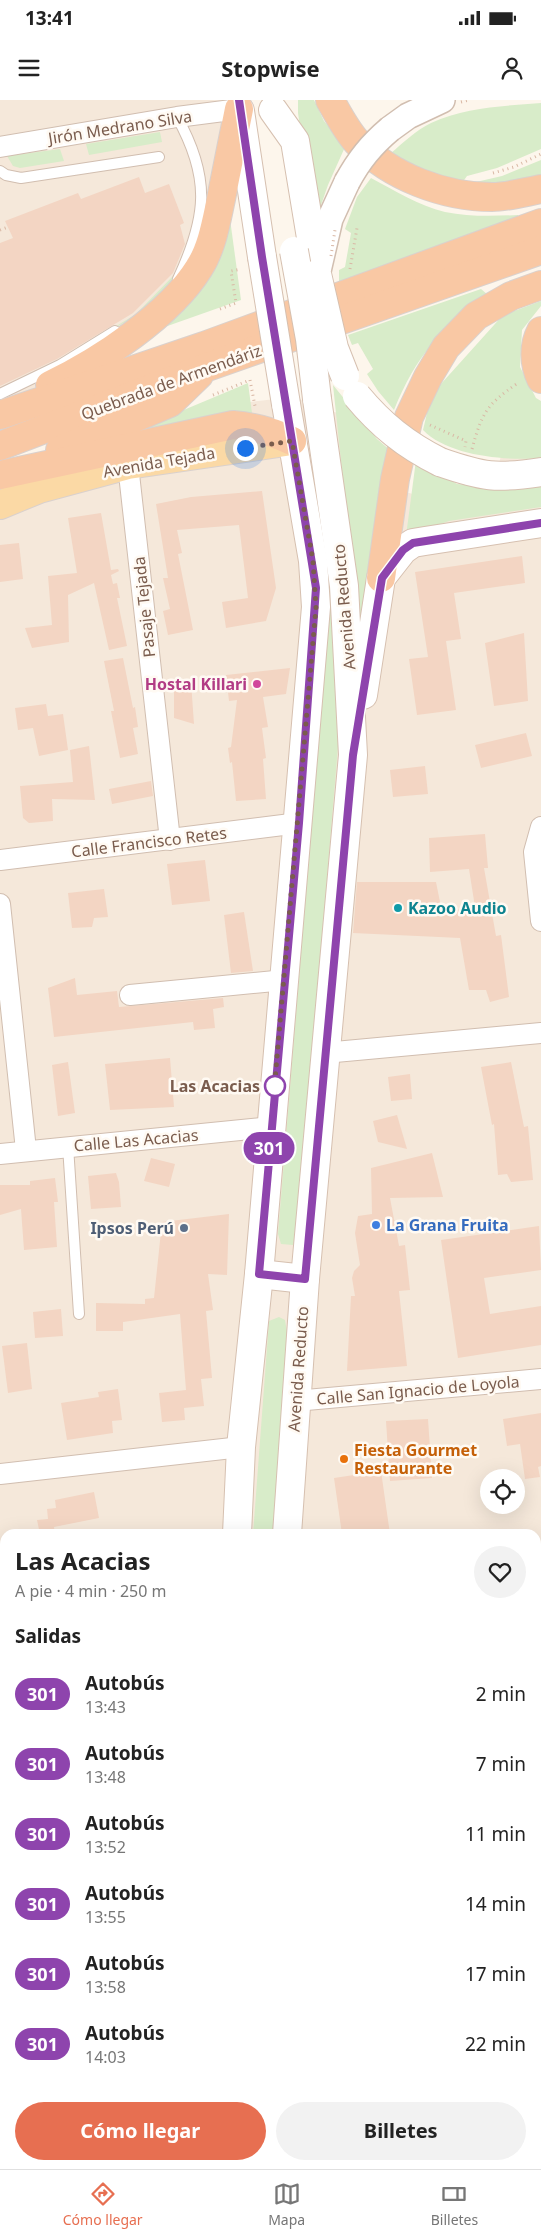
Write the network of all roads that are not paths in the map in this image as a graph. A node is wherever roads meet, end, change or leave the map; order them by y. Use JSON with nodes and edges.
{"nodes":[{"id":1,"x":330,"y":100,"type":"edge"},
{"id":2,"x":442,"y":100,"type":"edge"},
{"id":3,"x":239,"y":105,"type":"edge"},
{"id":4,"x":273,"y":105,"type":"edge"},
{"id":5,"x":177,"y":117,"type":"junction"},
{"id":6,"x":0,"y":147,"type":"edge"},
{"id":7,"x":159,"y":158,"type":"dead end"},
{"id":8,"x":0,"y":171,"type":"edge"},
{"id":9,"x":541,"y":189,"type":"edge"},
{"id":10,"x":541,"y":223,"type":"edge"},
{"id":11,"x":311,"y":239,"type":"junction"},
{"id":12,"x":541,"y":250,"type":"edge"},
{"id":13,"x":171,"y":285,"type":"dead end"},
{"id":14,"x":541,"y":285,"type":"edge"},
{"id":15,"x":122,"y":327,"type":"dead end"},
{"id":16,"x":541,"y":332,"type":"edge"},
{"id":17,"x":205,"y":357,"type":"junction"},
{"id":18,"x":539,"y":374,"type":"edge"},
{"id":19,"x":66,"y":378,"type":"junction"},
{"id":20,"x":0,"y":394,"type":"edge"},
{"id":21,"x":0,"y":410,"type":"edge"},
{"id":22,"x":0,"y":415,"type":"edge"},
{"id":23,"x":292,"y":441,"type":"junction"},
{"id":24,"x":0,"y":446,"type":"edge"},
{"id":25,"x":0,"y":457,"type":"edge"},
{"id":26,"x":128,"y":465,"type":"junction"},
{"id":27,"x":541,"y":472,"type":"edge"},
{"id":28,"x":0,"y":476,"type":"edge"},
{"id":29,"x":0,"y":505,"type":"edge"},
{"id":30,"x":541,"y":523,"type":"edge"},
{"id":31,"x":382,"y":578,"type":"junction"},
{"id":32,"x":353,"y":755,"type":"junction"},
{"id":33,"x":299,"y":823,"type":"junction"},
{"id":34,"x":541,"y":828,"type":"edge"},
{"id":35,"x":170,"y":840,"type":"junction"},
{"id":36,"x":0,"y":860,"type":"edge"},
{"id":37,"x":0,"y":904,"type":"edge"},
{"id":38,"x":541,"y":921,"type":"edge"},
{"id":39,"x":285,"y":980,"type":"junction"},
{"id":40,"x":130,"y":995,"type":"dead end"},
{"id":41,"x":541,"y":1034,"type":"edge"},
{"id":42,"x":324,"y":1053,"type":"junction"},
{"id":43,"x":271,"y":1128,"type":"junction"},
{"id":44,"x":68,"y":1146,"type":"junction"},
{"id":45,"x":26,"y":1150,"type":"junction"},
{"id":46,"x":0,"y":1154,"type":"edge"},
{"id":47,"x":259,"y":1274,"type":"junction"},
{"id":48,"x":305,"y":1279,"type":"junction"},
{"id":49,"x":79,"y":1314,"type":"dead end"},
{"id":50,"x":541,"y":1379,"type":"edge"},
{"id":51,"x":295,"y":1401,"type":"junction"},
{"id":52,"x":241,"y":1447,"type":"junction"},
{"id":53,"x":0,"y":1474,"type":"edge"},
{"id":54,"x":236,"y":1529,"type":"edge"},
{"id":55,"x":287,"y":1529,"type":"edge"}],
"edges":[{"from":1,"to":9,"type":"highway"},
{"from":2,"to":11,"type":"street","bridge":true},
{"from":3,"to":5,"type":"street","name":"Jirón Medrano Silva"},
{"from":3,"to":19,"type":"highway"},
{"from":3,"to":23,"type":"main road","name":"Avenida Reducto","bridge":true},
{"from":4,"to":11,"type":"main road"},
{"from":5,"to":6,"type":"street","name":"Jirón Medrano Silva"},
{"from":5,"to":13,"type":"lane"},
{"from":7,"to":8,"type":"lane"},
{"from":10,"to":17,"type":"highway","name":"Quebrada de Armendáriz"},
{"from":11,"to":27,"type":"main road","bridge":true},
{"from":11,"to":32,"type":"main road","name":"Avenida Reducto","bridge":true},
{"from":12,"to":17,"type":"highway","name":"Quebrada de Armendáriz"},
{"from":14,"to":31,"type":"highway"},
{"from":15,"to":20,"type":"lane"},
{"from":16,"to":18,"type":"highway"},
{"from":17,"to":19,"type":"highway"},
{"from":17,"to":22,"type":"highway","name":"Quebrada de Armendáriz"},
{"from":17,"to":24,"type":"highway","name":"Quebrada de Armendáriz"},
{"from":17,"to":25,"type":"highway"},
{"from":19,"to":21,"type":"highway"},
{"from":23,"to":26,"type":"main road","name":"Avenida Tejada"},
{"from":23,"to":28,"type":"highway"},
{"from":23,"to":33,"type":"main road","name":"Avenida Reducto"},
{"from":26,"to":29,"type":"main road","name":"Avenida Tejada"},
{"from":26,"to":35,"type":"street","name":"Pasaje Tejada"},
{"from":30,"to":31,"type":"main road"},
{"from":31,"to":32,"type":"main road"},
{"from":32,"to":42,"type":"main road","name":"Avenida Reducto"},
{"from":33,"to":35,"type":"street","name":"Calle Francisco Retes"},
{"from":33,"to":39,"type":"main road","name":"Avenida Reducto"},
{"from":34,"to":38,"type":"street"},
{"from":35,"to":36,"type":"street","name":"Calle Francisco Retes"},
{"from":37,"to":45,"type":"street"},
{"from":39,"to":40,"type":"street"},
{"from":39,"to":43,"type":"main road","name":"Avenida Reducto"},
{"from":41,"to":42,"type":"street"},
{"from":42,"to":48,"type":"main road","name":"Avenida Reducto"},
{"from":43,"to":44,"type":"street","name":"Calle Las Acacias"},
{"from":43,"to":47,"type":"main road","name":"Avenida Reducto"},
{"from":44,"to":45,"type":"street","name":"Calle Las Acacias"},
{"from":44,"to":49,"type":"lane"},
{"from":45,"to":46,"type":"street","name":"Calle Las Acacias"},
{"from":47,"to":48,"type":"main road"},
{"from":47,"to":52,"type":"main road","name":"Avenida Reducto"},
{"from":48,"to":51,"type":"main road","name":"Avenida Reducto"},
{"from":50,"to":51,"type":"street","name":"Calle San Ignacio de Loyola"},
{"from":51,"to":55,"type":"main road","name":"Avenida Reducto"},
{"from":52,"to":53,"type":"street"},
{"from":52,"to":54,"type":"main road","name":"Avenida Reducto"}]}
